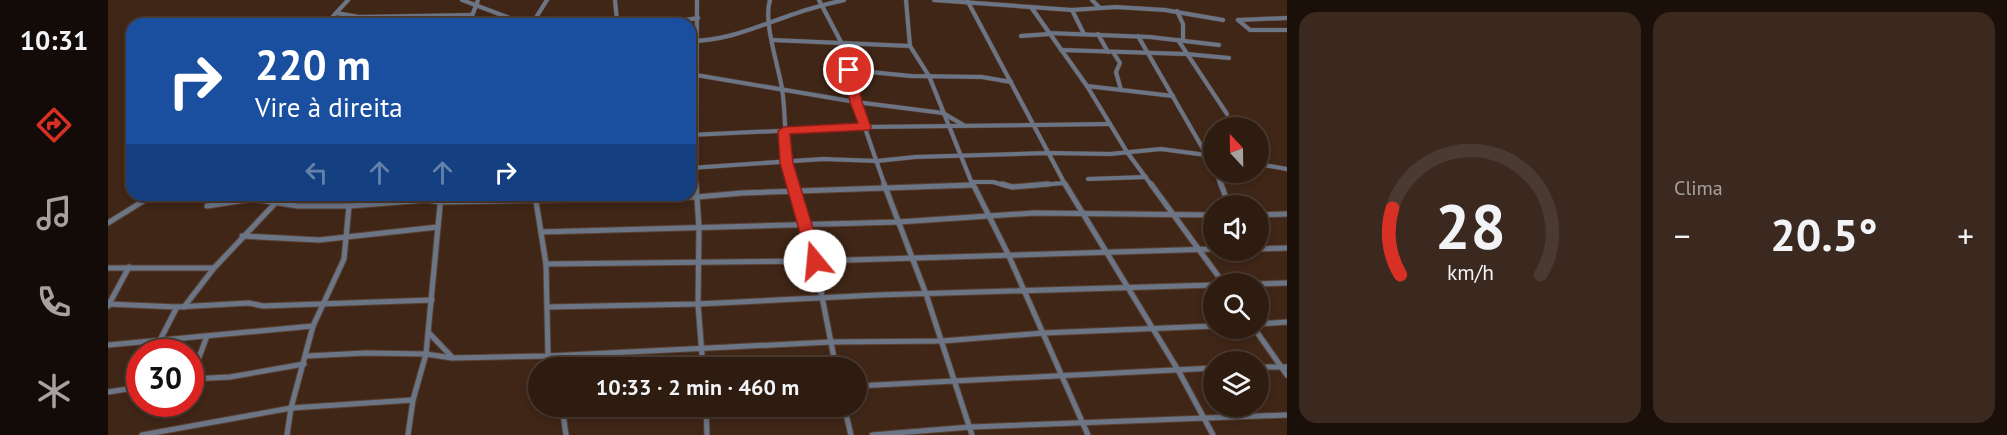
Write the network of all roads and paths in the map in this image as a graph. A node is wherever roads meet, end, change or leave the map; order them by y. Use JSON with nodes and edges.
{"nodes":[{"id":1,"x":348,"y":0,"type":"edge"},
{"id":2,"x":462,"y":0,"type":"edge"},
{"id":3,"x":478,"y":0,"type":"edge"},
{"id":4,"x":547,"y":0,"type":"edge"},
{"id":5,"x":615,"y":0,"type":"edge"},
{"id":6,"x":697,"y":0,"type":"edge"},
{"id":7,"x":770,"y":0,"type":"edge"},
{"id":8,"x":819,"y":0,"type":"edge"},
{"id":9,"x":844,"y":0,"type":"edge"},
{"id":10,"x":906,"y":0,"type":"edge"},
{"id":11,"x":934,"y":0,"type":"edge"},
{"id":12,"x":1092,"y":0,"type":"edge"},
{"id":13,"x":968,"y":1,"type":"edge"},
{"id":14,"x":476,"y":6,"type":"junction"},
{"id":15,"x":823,"y":6,"type":"junction"},
{"id":16,"x":1031,"y":7,"type":"junction"},
{"id":17,"x":1100,"y":8,"type":"junction"},
{"id":18,"x":1072,"y":10,"type":"junction"},
{"id":19,"x":1177,"y":11,"type":"junction"},
{"id":20,"x":336,"y":13,"type":"junction"},
{"id":21,"x":472,"y":15,"type":"junction"},
{"id":22,"x":331,"y":18,"type":"edge"},
{"id":23,"x":471,"y":18,"type":"edge"},
{"id":24,"x":509,"y":18,"type":"edge"},
{"id":25,"x":536,"y":18,"type":"edge"},
{"id":26,"x":617,"y":18,"type":"edge"},
{"id":27,"x":698,"y":18,"type":"joint"},
{"id":28,"x":1287,"y":18,"type":"edge"},
{"id":29,"x":1223,"y":20,"type":"dead end"},
{"id":30,"x":770,"y":25,"type":"junction"},
{"id":31,"x":1287,"y":30,"type":"edge"},
{"id":32,"x":1084,"y":33,"type":"junction"},
{"id":33,"x":1049,"y":34,"type":"junction"},
{"id":34,"x":1098,"y":34,"type":"junction"},
{"id":35,"x":1021,"y":36,"type":"dead end"},
{"id":36,"x":1138,"y":36,"type":"junction"},
{"id":37,"x":772,"y":40,"type":"junction"},
{"id":38,"x":1181,"y":40,"type":"junction"},
{"id":39,"x":698,"y":42,"type":"junction"},
{"id":40,"x":841,"y":42,"type":"junction"},
{"id":41,"x":1219,"y":45,"type":"dead end"},
{"id":42,"x":910,"y":46,"type":"junction"},
{"id":43,"x":1061,"y":50,"type":"junction"},
{"id":44,"x":1110,"y":52,"type":"junction"},
{"id":45,"x":1147,"y":52,"type":"junction"},
{"id":46,"x":1186,"y":54,"type":"junction"},
{"id":47,"x":696,"y":55,"type":"edge"},
{"id":48,"x":1229,"y":58,"type":"dead end"},
{"id":49,"x":849,"y":70,"type":"junction"},
{"id":50,"x":696,"y":76,"type":"edge"},
{"id":51,"x":929,"y":76,"type":"junction"},
{"id":52,"x":1011,"y":82,"type":"junction"},
{"id":53,"x":1087,"y":86,"type":"junction"},
{"id":54,"x":782,"y":90,"type":"junction"},
{"id":55,"x":1121,"y":90,"type":"junction"},
{"id":56,"x":1173,"y":96,"type":"junction"},
{"id":57,"x":856,"y":102,"type":"junction"},
{"id":58,"x":696,"y":109,"type":"edge"},
{"id":59,"x":943,"y":113,"type":"junction"},
{"id":60,"x":1227,"y":114,"type":"dead end"},
{"id":61,"x":1110,"y":124,"type":"junction"},
{"id":62,"x":1033,"y":126,"type":"junction"},
{"id":63,"x":865,"y":127,"type":"junction"},
{"id":64,"x":949,"y":127,"type":"junction"},
{"id":65,"x":967,"y":127,"type":"junction"},
{"id":66,"x":784,"y":131,"type":"junction"},
{"id":67,"x":696,"y":135,"type":"joint"},
{"id":68,"x":1203,"y":149,"type":"edge"},
{"id":69,"x":1127,"y":152,"type":"junction"},
{"id":70,"x":1049,"y":153,"type":"junction"},
{"id":71,"x":1203,"y":154,"type":"edge"},
{"id":72,"x":961,"y":156,"type":"junction"},
{"id":73,"x":877,"y":161,"type":"junction"},
{"id":74,"x":786,"y":163,"type":"junction"},
{"id":75,"x":1269,"y":166,"type":"edge"},
{"id":76,"x":696,"y":168,"type":"edge"},
{"id":77,"x":1287,"y":169,"type":"edge"},
{"id":78,"x":1146,"y":177,"type":"junction"},
{"id":79,"x":1088,"y":179,"type":"dead end"},
{"id":80,"x":972,"y":183,"type":"junction"},
{"id":81,"x":1064,"y":183,"type":"junction"},
{"id":82,"x":885,"y":187,"type":"junction"},
{"id":83,"x":696,"y":191,"type":"edge"},
{"id":84,"x":794,"y":191,"type":"junction"},
{"id":85,"x":697,"y":197,"type":"junction"},
{"id":86,"x":143,"y":201,"type":"edge"},
{"id":87,"x":232,"y":201,"type":"edge"},
{"id":88,"x":276,"y":201,"type":"joint"},
{"id":89,"x":413,"y":201,"type":"edge"},
{"id":90,"x":434,"y":201,"type":"edge"},
{"id":91,"x":568,"y":201,"type":"edge"},
{"id":92,"x":441,"y":202,"type":"junction"},
{"id":93,"x":536,"y":202,"type":"junction"},
{"id":94,"x":207,"y":206,"type":"dead end"},
{"id":95,"x":349,"y":206,"type":"junction"},
{"id":96,"x":1084,"y":213,"type":"junction"},
{"id":97,"x":1287,"y":214,"type":"edge"},
{"id":98,"x":1174,"y":215,"type":"junction"},
{"id":99,"x":1203,"y":215,"type":"edge"},
{"id":100,"x":1269,"y":215,"type":"edge"},
{"id":101,"x":989,"y":217,"type":"junction"},
{"id":102,"x":898,"y":222,"type":"junction"},
{"id":103,"x":108,"y":223,"type":"edge"},
{"id":104,"x":804,"y":223,"type":"junction"},
{"id":105,"x":438,"y":227,"type":"junction"},
{"id":106,"x":699,"y":228,"type":"junction"},
{"id":107,"x":541,"y":232,"type":"junction"},
{"id":108,"x":242,"y":236,"type":"junction"},
{"id":109,"x":346,"y":237,"type":"junction"},
{"id":110,"x":1200,"y":249,"type":"junction"},
{"id":111,"x":1269,"y":249,"type":"edge"},
{"id":112,"x":1287,"y":249,"type":"edge"},
{"id":113,"x":1106,"y":251,"type":"junction"},
{"id":114,"x":1008,"y":254,"type":"junction"},
{"id":115,"x":911,"y":258,"type":"junction"},
{"id":116,"x":815,"y":261,"type":"junction"},
{"id":117,"x":546,"y":264,"type":"junction"},
{"id":118,"x":698,"y":264,"type":"junction"},
{"id":119,"x":129,"y":267,"type":"junction"},
{"id":120,"x":108,"y":268,"type":"edge"},
{"id":121,"x":214,"y":268,"type":"junction"},
{"id":122,"x":1216,"y":273,"type":"edge"},
{"id":123,"x":1287,"y":283,"type":"edge"},
{"id":124,"x":1269,"y":284,"type":"edge"},
{"id":125,"x":1203,"y":286,"type":"edge"},
{"id":126,"x":1129,"y":289,"type":"junction"},
{"id":127,"x":1025,"y":292,"type":"junction"},
{"id":128,"x":926,"y":294,"type":"junction"},
{"id":129,"x":432,"y":300,"type":"junction"},
{"id":130,"x":823,"y":300,"type":"junction"},
{"id":131,"x":323,"y":303,"type":"junction"},
{"id":132,"x":108,"y":304,"type":"edge"},
{"id":133,"x":698,"y":304,"type":"junction"},
{"id":134,"x":177,"y":307,"type":"junction"},
{"id":135,"x":184,"y":307,"type":"junction"},
{"id":136,"x":547,"y":307,"type":"junction"},
{"id":137,"x":1287,"y":322,"type":"edge"},
{"id":138,"x":1269,"y":323,"type":"edge"},
{"id":139,"x":313,"y":326,"type":"junction"},
{"id":140,"x":1203,"y":327,"type":"edge"},
{"id":141,"x":1153,"y":329,"type":"junction"},
{"id":142,"x":429,"y":333,"type":"junction"},
{"id":143,"x":1043,"y":333,"type":"junction"},
{"id":144,"x":207,"y":336,"type":"junction"},
{"id":145,"x":161,"y":339,"type":"edge"},
{"id":146,"x":172,"y":339,"type":"edge"},
{"id":147,"x":1262,"y":339,"type":"edge"},
{"id":148,"x":942,"y":341,"type":"junction"},
{"id":149,"x":831,"y":342,"type":"junction"},
{"id":150,"x":126,"y":343,"type":"edge"},
{"id":151,"x":204,"y":344,"type":"edge"},
{"id":152,"x":108,"y":345,"type":"edge"},
{"id":153,"x":701,"y":350,"type":"junction"},
{"id":154,"x":426,"y":354,"type":"junction"},
{"id":155,"x":306,"y":356,"type":"junction"},
{"id":156,"x":548,"y":356,"type":"junction"},
{"id":157,"x":702,"y":357,"type":"edge"},
{"id":158,"x":834,"y":357,"type":"edge"},
{"id":159,"x":452,"y":358,"type":"junction"},
{"id":160,"x":304,"y":364,"type":"junction"},
{"id":161,"x":1284,"y":367,"type":"edge"},
{"id":162,"x":1203,"y":369,"type":"edge"},
{"id":163,"x":1178,"y":370,"type":"junction"},
{"id":164,"x":1061,"y":375,"type":"junction"},
{"id":165,"x":1287,"y":375,"type":"edge"},
{"id":166,"x":204,"y":378,"type":"edge"},
{"id":167,"x":955,"y":381,"type":"junction"},
{"id":168,"x":867,"y":385,"type":"edge"},
{"id":169,"x":126,"y":389,"type":"edge"},
{"id":170,"x":108,"y":392,"type":"edge"},
{"id":171,"x":413,"y":400,"type":"junction"},
{"id":172,"x":291,"y":408,"type":"junction"},
{"id":173,"x":1287,"y":415,"type":"edge"},
{"id":174,"x":564,"y":417,"type":"edge"},
{"id":175,"x":706,"y":417,"type":"edge"},
{"id":176,"x":846,"y":417,"type":"edge"},
{"id":177,"x":1203,"y":418,"type":"junction"},
{"id":178,"x":1082,"y":423,"type":"junction"},
{"id":179,"x":970,"y":427,"type":"junction"},
{"id":180,"x":142,"y":435,"type":"edge"},
{"id":181,"x":287,"y":435,"type":"edge"},
{"id":182,"x":408,"y":435,"type":"edge"},
{"id":183,"x":566,"y":435,"type":"edge"},
{"id":184,"x":707,"y":435,"type":"edge"},
{"id":185,"x":850,"y":435,"type":"edge"},
{"id":186,"x":872,"y":435,"type":"edge"},
{"id":187,"x":972,"y":435,"type":"edge"},
{"id":188,"x":1088,"y":435,"type":"edge"},
{"id":189,"x":1213,"y":435,"type":"edge"}],
"edges":[{"from":1,"to":20,"type":"street"},
{"from":2,"to":14,"type":"street"},
{"from":3,"to":14,"type":"street"},
{"from":4,"to":25,"type":"street"},
{"from":5,"to":26,"type":"street"},
{"from":6,"to":27,"type":"street"},
{"from":7,"to":30,"type":"street"},
{"from":8,"to":15,"type":"street"},
{"from":9,"to":15,"type":"street"},
{"from":10,"to":42,"type":"street"},
{"from":11,"to":13,"type":"street"},
{"from":12,"to":17,"type":"street"},
{"from":13,"to":16,"type":"street"},
{"from":13,"to":52,"type":"street"},
{"from":14,"to":21,"type":"street"},
{"from":14,"to":24,"type":"street"},
{"from":15,"to":30,"type":"street"},
{"from":15,"to":40,"type":"street"},
{"from":16,"to":18,"type":"street"},
{"from":16,"to":33,"type":"street"},
{"from":17,"to":18,"type":"street"},
{"from":17,"to":19,"type":"street"},
{"from":18,"to":32,"type":"street"},
{"from":19,"to":29,"type":"street"},
{"from":19,"to":38,"type":"street"},
{"from":20,"to":21,"type":"street"},
{"from":20,"to":22,"type":"street"},
{"from":21,"to":23,"type":"street"},
{"from":27,"to":39,"type":"street"},
{"from":28,"to":31,"type":"street"},
{"from":30,"to":37,"type":"street"},
{"from":30,"to":39,"type":"street"},
{"from":32,"to":33,"type":"street"},
{"from":32,"to":34,"type":"street"},
{"from":33,"to":35,"type":"street"},
{"from":33,"to":43,"type":"street"},
{"from":34,"to":36,"type":"street"},
{"from":34,"to":44,"type":"street"},
{"from":36,"to":38,"type":"street"},
{"from":36,"to":45,"type":"street"},
{"from":37,"to":40,"type":"street"},
{"from":37,"to":54,"type":"street"},
{"from":38,"to":41,"type":"street"},
{"from":38,"to":46,"type":"street"},
{"from":39,"to":47,"type":"street"},
{"from":40,"to":42,"type":"street"},
{"from":40,"to":49,"type":"street"},
{"from":42,"to":51,"type":"street"},
{"from":43,"to":44,"type":"street"},
{"from":43,"to":53,"type":"street"},
{"from":44,"to":45,"type":"street"},
{"from":44,"to":55,"type":"street"},
{"from":45,"to":46,"type":"street"},
{"from":45,"to":56,"type":"street"},
{"from":46,"to":48,"type":"street"},
{"from":46,"to":60,"type":"street"},
{"from":49,"to":51,"type":"street"},
{"from":49,"to":57,"type":"street"},
{"from":50,"to":54,"type":"street"},
{"from":51,"to":52,"type":"street"},
{"from":51,"to":59,"type":"street"},
{"from":52,"to":62,"type":"street"},
{"from":53,"to":55,"type":"street"},
{"from":53,"to":61,"type":"street"},
{"from":54,"to":57,"type":"street"},
{"from":54,"to":66,"type":"street"},
{"from":55,"to":56,"type":"street"},
{"from":56,"to":68,"type":"street"},
{"from":57,"to":59,"type":"street"},
{"from":57,"to":63,"type":"street"},
{"from":58,"to":67,"type":"street"},
{"from":59,"to":64,"type":"street"},
{"from":59,"to":65,"type":"street"},
{"from":61,"to":62,"type":"street"},
{"from":61,"to":69,"type":"street"},
{"from":62,"to":65,"type":"street"},
{"from":62,"to":70,"type":"street"},
{"from":63,"to":64,"type":"street"},
{"from":63,"to":66,"type":"street"},
{"from":63,"to":73,"type":"street"},
{"from":64,"to":65,"type":"street"},
{"from":64,"to":72,"type":"street"},
{"from":66,"to":67,"type":"street"},
{"from":66,"to":74,"type":"street"},
{"from":69,"to":70,"type":"street"},
{"from":69,"to":71,"type":"street"},
{"from":69,"to":78,"type":"street"},
{"from":70,"to":72,"type":"street"},
{"from":70,"to":81,"type":"street"},
{"from":72,"to":73,"type":"street"},
{"from":72,"to":80,"type":"street"},
{"from":73,"to":74,"type":"street"},
{"from":73,"to":82,"type":"street"},
{"from":74,"to":76,"type":"street"},
{"from":74,"to":84,"type":"street"},
{"from":75,"to":77,"type":"street"},
{"from":78,"to":79,"type":"street"},
{"from":78,"to":98,"type":"street"},
{"from":80,"to":81,"type":"street"},
{"from":80,"to":82,"type":"street"},
{"from":80,"to":101,"type":"street"},
{"from":81,"to":96,"type":"street"},
{"from":82,"to":84,"type":"street"},
{"from":82,"to":102,"type":"street"},
{"from":83,"to":85,"type":"street"},
{"from":84,"to":85,"type":"street"},
{"from":84,"to":104,"type":"street"},
{"from":85,"to":106,"type":"street"},
{"from":86,"to":103,"type":"street"},
{"from":87,"to":94,"type":"street"},
{"from":88,"to":95,"type":"street"},
{"from":88,"to":108,"type":"street"},
{"from":89,"to":95,"type":"street"},
{"from":90,"to":92,"type":"street"},
{"from":91,"to":93,"type":"street"},
{"from":92,"to":93,"type":"street"},
{"from":92,"to":105,"type":"street"},
{"from":93,"to":107,"type":"street"},
{"from":95,"to":109,"type":"street"},
{"from":96,"to":98,"type":"street"},
{"from":96,"to":101,"type":"street"},
{"from":96,"to":113,"type":"street"},
{"from":97,"to":100,"type":"street"},
{"from":98,"to":99,"type":"street"},
{"from":98,"to":110,"type":"street"},
{"from":101,"to":102,"type":"street"},
{"from":101,"to":114,"type":"street"},
{"from":102,"to":104,"type":"street"},
{"from":102,"to":115,"type":"street"},
{"from":104,"to":106,"type":"street"},
{"from":104,"to":116,"type":"street"},
{"from":105,"to":109,"type":"street"},
{"from":105,"to":129,"type":"street"},
{"from":106,"to":107,"type":"street"},
{"from":106,"to":118,"type":"street"},
{"from":107,"to":117,"type":"street"},
{"from":108,"to":109,"type":"street"},
{"from":108,"to":121,"type":"street"},
{"from":109,"to":131,"type":"street"},
{"from":110,"to":113,"type":"street"},
{"from":110,"to":122,"type":"street"},
{"from":111,"to":112,"type":"street"},
{"from":113,"to":114,"type":"street"},
{"from":113,"to":126,"type":"street"},
{"from":114,"to":115,"type":"street"},
{"from":114,"to":127,"type":"street"},
{"from":115,"to":116,"type":"street"},
{"from":115,"to":128,"type":"street"},
{"from":116,"to":118,"type":"street"},
{"from":116,"to":130,"type":"street"},
{"from":117,"to":118,"type":"street"},
{"from":117,"to":136,"type":"street"},
{"from":118,"to":133,"type":"street"},
{"from":119,"to":120,"type":"street"},
{"from":119,"to":121,"type":"street"},
{"from":119,"to":132,"type":"street"},
{"from":121,"to":135,"type":"street"},
{"from":123,"to":124,"type":"street"},
{"from":125,"to":126,"type":"street"},
{"from":126,"to":127,"type":"street"},
{"from":126,"to":141,"type":"street"},
{"from":127,"to":128,"type":"street"},
{"from":127,"to":143,"type":"street"},
{"from":128,"to":130,"type":"street"},
{"from":128,"to":148,"type":"street"},
{"from":129,"to":131,"type":"street"},
{"from":129,"to":142,"type":"street"},
{"from":130,"to":133,"type":"street"},
{"from":130,"to":149,"type":"street"},
{"from":131,"to":135,"type":"street"},
{"from":131,"to":139,"type":"street"},
{"from":132,"to":134,"type":"street"},
{"from":133,"to":136,"type":"street"},
{"from":133,"to":153,"type":"street"},
{"from":134,"to":135,"type":"street"},
{"from":134,"to":145,"type":"street"},
{"from":136,"to":156,"type":"street"},
{"from":137,"to":138,"type":"street"},
{"from":139,"to":144,"type":"street"},
{"from":139,"to":155,"type":"street"},
{"from":140,"to":141,"type":"street"},
{"from":141,"to":143,"type":"street"},
{"from":141,"to":163,"type":"street"},
{"from":142,"to":154,"type":"street"},
{"from":142,"to":159,"type":"street"},
{"from":143,"to":148,"type":"street"},
{"from":143,"to":164,"type":"street"},
{"from":144,"to":146,"type":"street"},
{"from":144,"to":151,"type":"street"},
{"from":147,"to":161,"type":"street"},
{"from":148,"to":149,"type":"street"},
{"from":148,"to":167,"type":"street"},
{"from":149,"to":153,"type":"street"},
{"from":149,"to":158,"type":"street"},
{"from":150,"to":152,"type":"street"},
{"from":153,"to":156,"type":"street"},
{"from":153,"to":157,"type":"street"},
{"from":154,"to":155,"type":"street"},
{"from":154,"to":159,"type":"street"},
{"from":154,"to":171,"type":"street"},
{"from":155,"to":160,"type":"street"},
{"from":156,"to":159,"type":"street"},
{"from":160,"to":166,"type":"street"},
{"from":160,"to":172,"type":"street"},
{"from":161,"to":165,"type":"street"},
{"from":162,"to":163,"type":"street"},
{"from":163,"to":164,"type":"street"},
{"from":163,"to":177,"type":"street"},
{"from":164,"to":167,"type":"street"},
{"from":164,"to":178,"type":"street"},
{"from":167,"to":168,"type":"street"},
{"from":167,"to":179,"type":"street"},
{"from":169,"to":170,"type":"street"},
{"from":171,"to":172,"type":"street"},
{"from":171,"to":182,"type":"street"},
{"from":172,"to":180,"type":"street"},
{"from":172,"to":181,"type":"street"},
{"from":173,"to":177,"type":"street"},
{"from":174,"to":183,"type":"street"},
{"from":175,"to":184,"type":"street"},
{"from":176,"to":185,"type":"street"},
{"from":177,"to":178,"type":"street"},
{"from":177,"to":189,"type":"street"},
{"from":178,"to":179,"type":"street"},
{"from":178,"to":188,"type":"street"},
{"from":179,"to":186,"type":"street"},
{"from":179,"to":187,"type":"street"}]}
